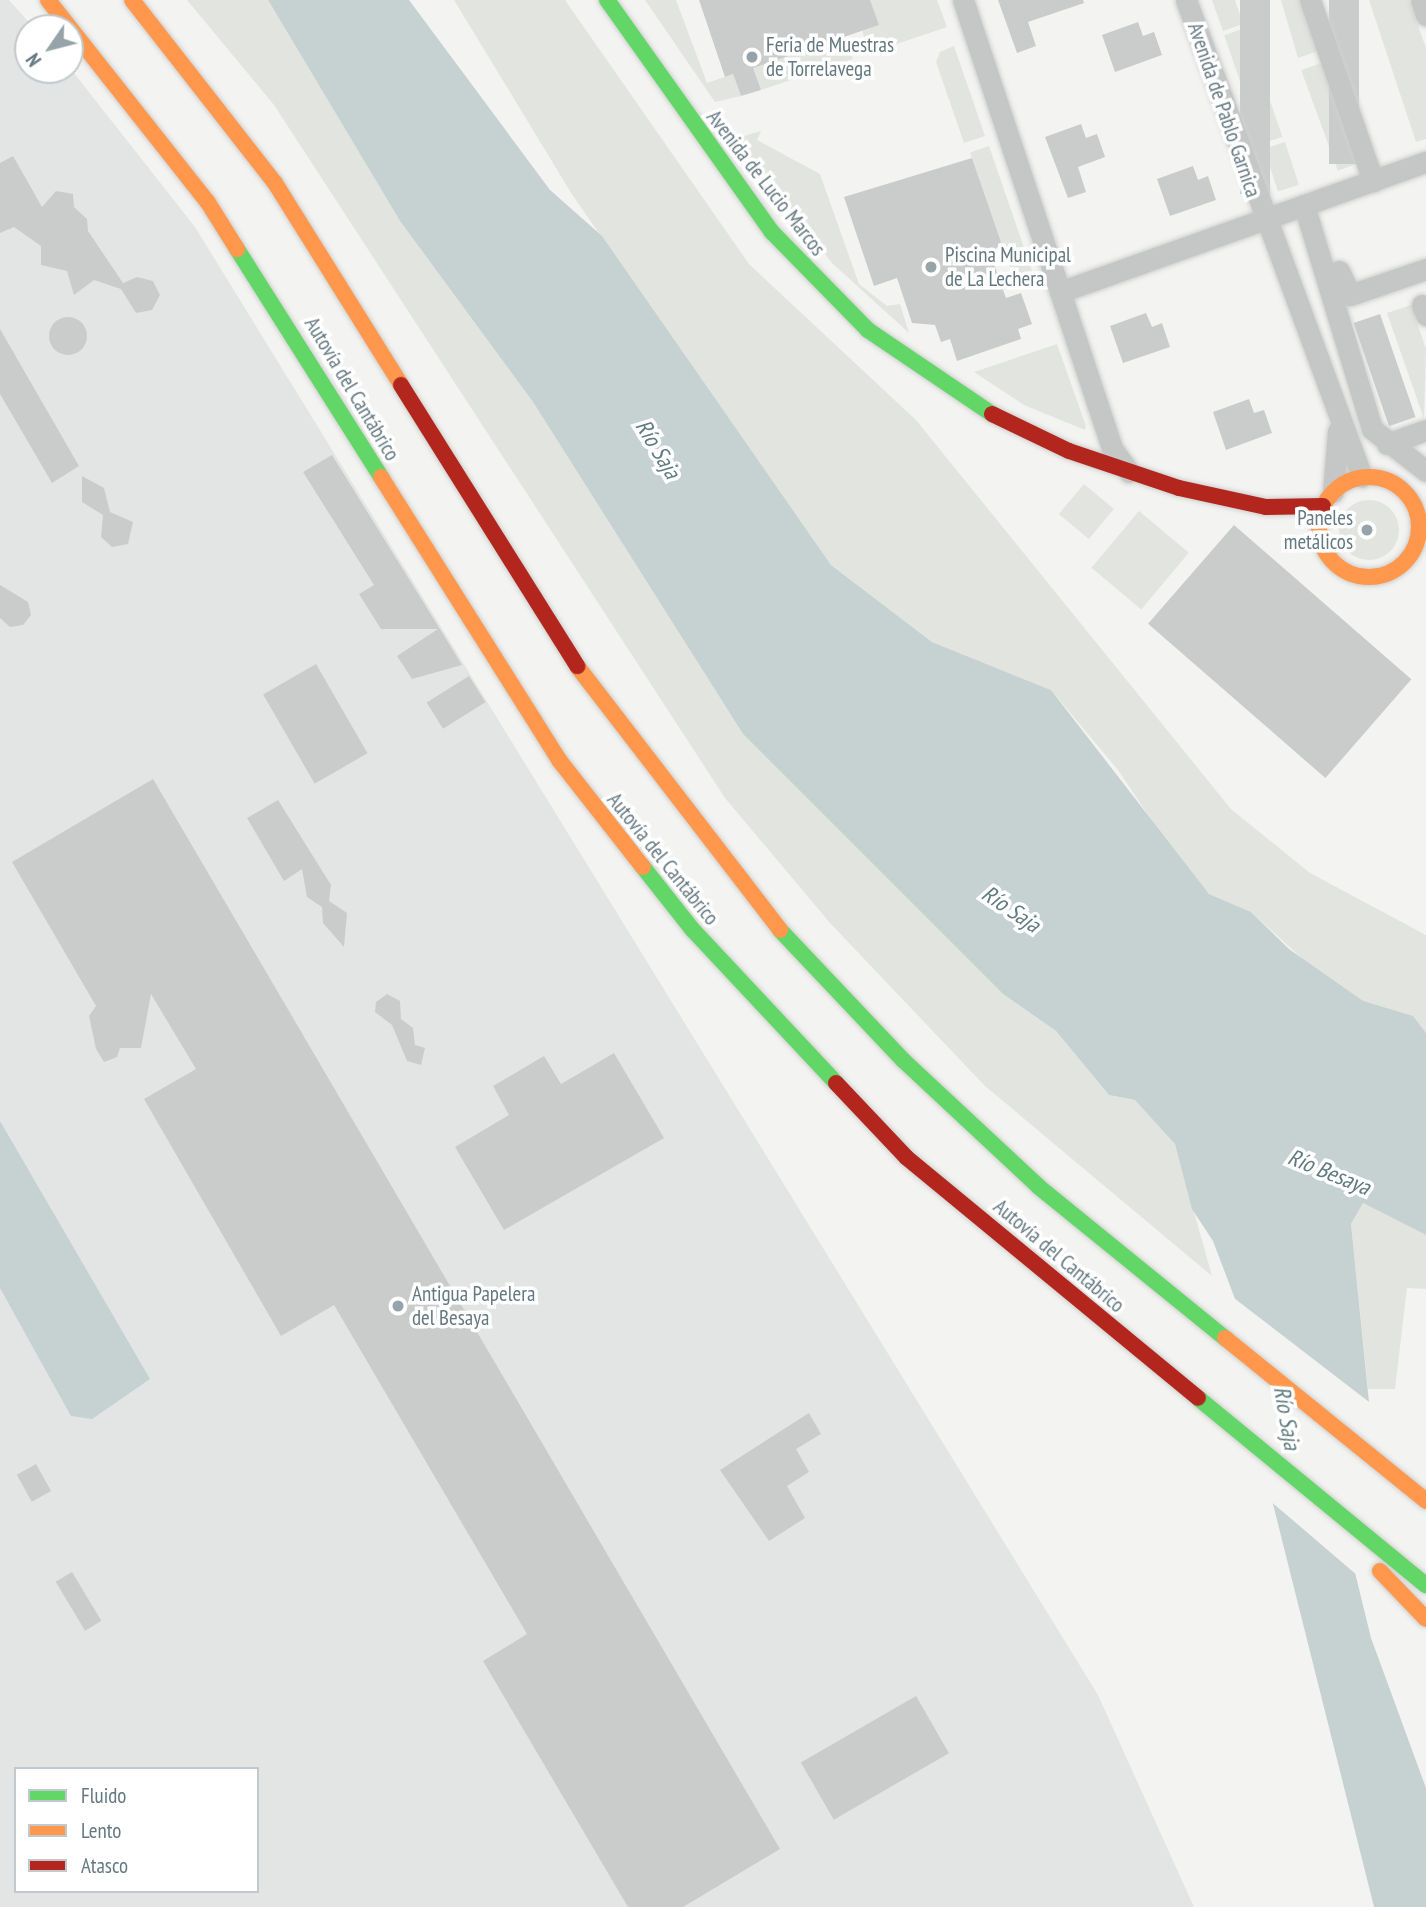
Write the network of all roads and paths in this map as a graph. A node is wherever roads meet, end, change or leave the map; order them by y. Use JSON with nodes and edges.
{"nodes":[{"id":1,"x":48,"y":0,"type":"edge"},
{"id":2,"x":132,"y":0,"type":"edge"},
{"id":3,"x":154,"y":0,"type":"edge"},
{"id":4,"x":607,"y":0,"type":"edge"},
{"id":5,"x":963,"y":0,"type":"edge"},
{"id":6,"x":1186,"y":0,"type":"edge"},
{"id":7,"x":1310,"y":0,"type":"edge"},
{"id":8,"x":1420,"y":0,"type":"edge"},
{"id":9,"x":1426,"y":15,"type":"edge"},
{"id":10,"x":1426,"y":162,"type":"edge"},
{"id":11,"x":1426,"y":170,"type":"edge"},
{"id":12,"x":1373,"y":181,"type":"junction"},
{"id":13,"x":1304,"y":205,"type":"junction"},
{"id":14,"x":1263,"y":220,"type":"junction"},
{"id":15,"x":1426,"y":269,"type":"edge"},
{"id":16,"x":1426,"y":281,"type":"edge"},
{"id":17,"x":1060,"y":292,"type":"junction"},
{"id":18,"x":1342,"y":313,"type":"junction"},
{"id":19,"x":361,"y":317,"type":"junction"},
{"id":20,"x":1338,"y":422,"type":"junction"},
{"id":21,"x":1426,"y":430,"type":"edge"},
{"id":22,"x":1387,"y":444,"type":"junction"},
{"id":23,"x":1426,"y":471,"type":"edge"},
{"id":24,"x":1130,"y":472,"type":"junction"},
{"id":25,"x":1362,"y":477,"type":"junction"},
{"id":26,"x":1328,"y":499,"type":"junction"},
{"id":27,"x":1266,"y":507,"type":"junction"},
{"id":28,"x":1423,"y":524,"type":"edge"},
{"id":29,"x":1321,"y":541,"type":"junction"},
{"id":30,"x":1426,"y":556,"type":"edge"},
{"id":31,"x":1403,"y":563,"type":"junction"},
{"id":32,"x":1185,"y":1302,"type":"junction"},
{"id":33,"x":1270,"y":1349,"type":"dead end"},
{"id":34,"x":1162,"y":1368,"type":"junction"},
{"id":35,"x":1426,"y":1501,"type":"edge"},
{"id":36,"x":1426,"y":1585,"type":"edge"},
{"id":37,"x":1426,"y":1619,"type":"edge"}],
"edges":[{"from":1,"to":34,"type":"main road","name":"Autovía del Cantábrico"},
{"from":2,"to":19,"type":"main road","name":"Autovía del Cantábrico"},
{"from":3,"to":19,"type":"main road"},
{"from":4,"to":24,"type":"main road","name":"Avenida de Lucio Marcos"},
{"from":5,"to":17,"type":"street"},
{"from":6,"to":14,"type":"street","name":"Avenida de Pablo Garnica"},
{"from":7,"to":12,"type":"street"},
{"from":8,"to":9,"type":"street"},
{"from":10,"to":12,"type":"street","name":"Avenida de Pablo Garnica"},
{"from":11,"to":15,"type":"street"},
{"from":12,"to":13,"type":"street","name":"Avenida de Pablo Garnica"},
{"from":13,"to":14,"type":"street","name":"Avenida de Pablo Garnica"},
{"from":13,"to":18,"type":"street"},
{"from":14,"to":17,"type":"street","name":"Avenida de Pablo Garnica"},
{"from":14,"to":20,"type":"street","name":"Avenida de Pablo Garnica"},
{"from":16,"to":18,"type":"street"},
{"from":17,"to":24,"type":"street"},
{"from":18,"to":22,"type":"street"},
{"from":19,"to":32,"type":"main road","name":"Autovía del Cantábrico"},
{"from":20,"to":25,"type":"street","name":"Avenida de Pablo Garnica"},
{"from":20,"to":26,"type":"street","name":"Avenida de Pablo Garnica"},
{"from":21,"to":22,"type":"street"},
{"from":22,"to":23,"type":"street"},
{"from":24,"to":27,"type":"main road","name":"Avenida de Lucio Marcos"},
{"from":25,"to":26,"type":"main road"},
{"from":25,"to":28,"type":"main road"},
{"from":26,"to":27,"type":"main road","name":"Avenida de Lucio Marcos"},
{"from":26,"to":29,"type":"main road"},
{"from":27,"to":29,"type":"main road","name":"Avenida de Lucio Marcos"},
{"from":28,"to":31,"type":"main road"},
{"from":29,"to":31,"type":"main road"},
{"from":30,"to":31,"type":"main road"},
{"from":32,"to":33,"type":"main road"},
{"from":32,"to":35,"type":"main road","name":"Autovía del Cantábrico"},
{"from":34,"to":36,"type":"main road","name":"Autovía del Cantábrico"},
{"from":34,"to":37,"type":"main road"}]}
